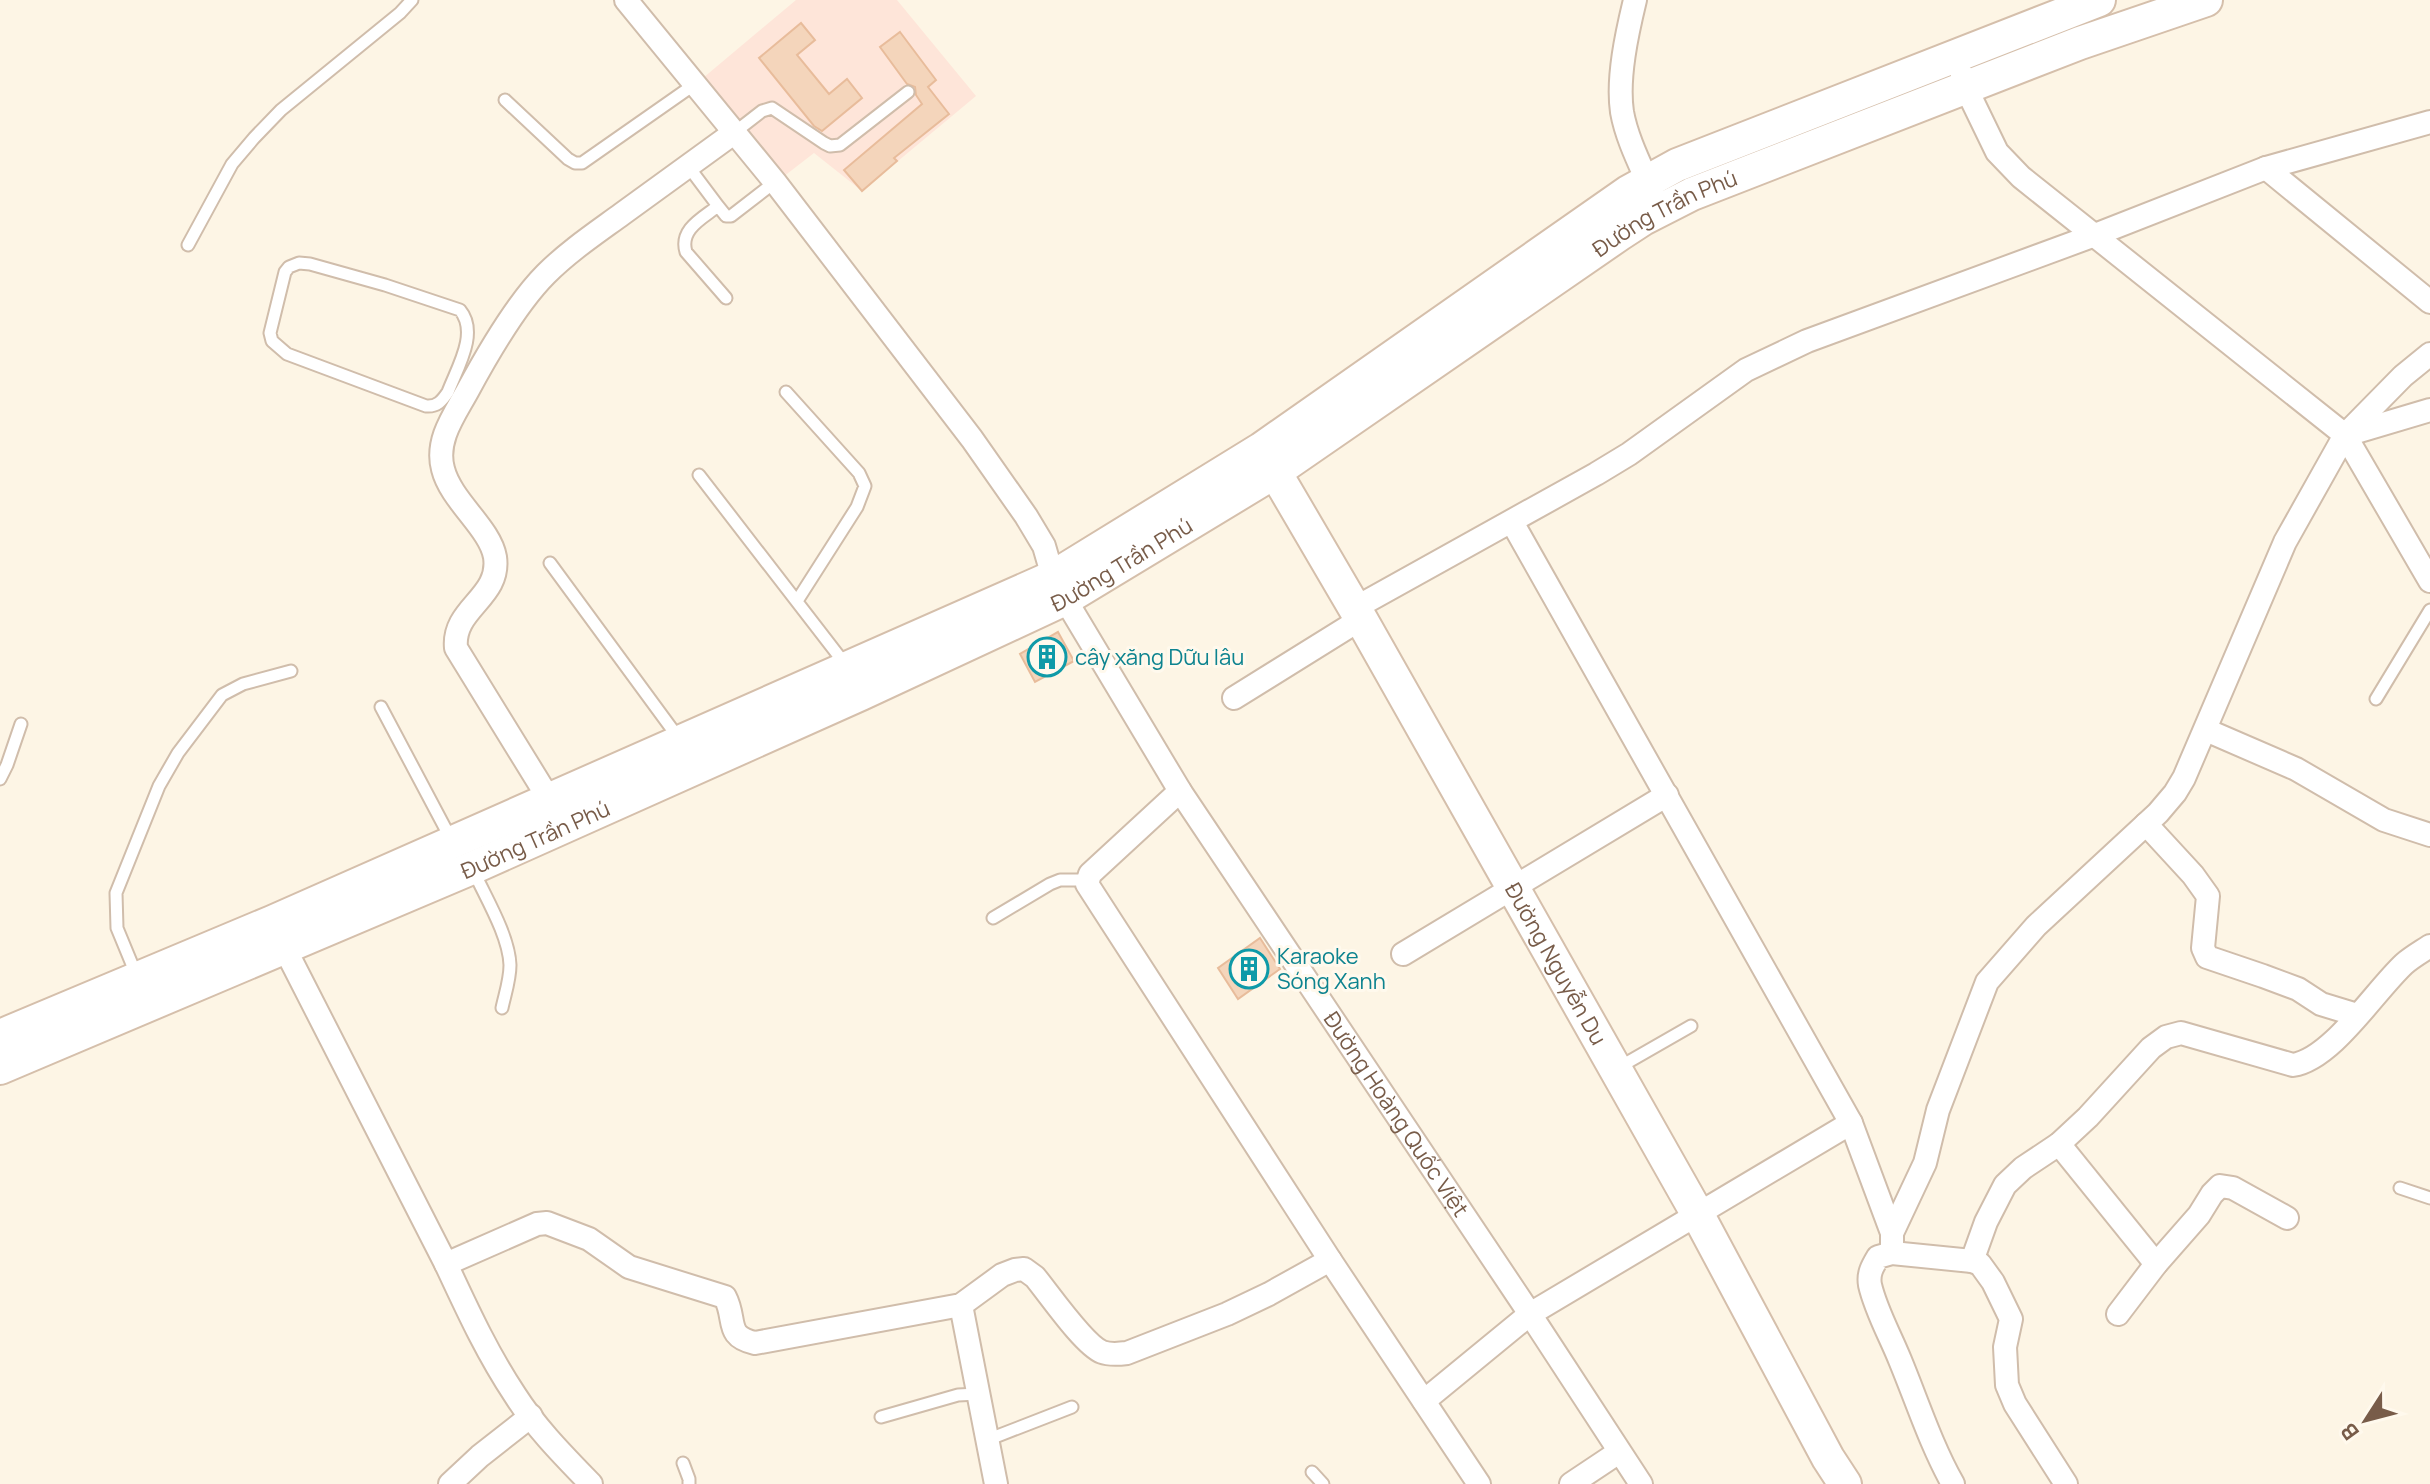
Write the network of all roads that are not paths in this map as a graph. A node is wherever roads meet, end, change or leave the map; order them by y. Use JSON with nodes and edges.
{"nodes":[{"id":1,"x":412,"y":0,"type":"edge"},
{"id":2,"x":626,"y":0,"type":"edge"},
{"id":3,"x":1635,"y":0,"type":"edge"},
{"id":4,"x":2099,"y":0,"type":"edge"},
{"id":5,"x":2206,"y":0,"type":"edge"},
{"id":6,"x":1956,"y":55,"type":"junction"},
{"id":7,"x":695,"y":84,"type":"junction"},
{"id":8,"x":1966,"y":88,"type":"junction"},
{"id":9,"x":908,"y":92,"type":"dead end"},
{"id":10,"x":505,"y":100,"type":"dead end"},
{"id":11,"x":2430,"y":122,"type":"edge"},
{"id":12,"x":735,"y":132,"type":"junction"},
{"id":13,"x":688,"y":166,"type":"junction"},
{"id":14,"x":2266,"y":168,"type":"junction"},
{"id":15,"x":775,"y":182,"type":"junction"},
{"id":16,"x":1653,"y":196,"type":"junction"},
{"id":17,"x":718,"y":206,"type":"junction"},
{"id":18,"x":2095,"y":235,"type":"junction"},
{"id":19,"x":188,"y":245,"type":"dead end"},
{"id":20,"x":726,"y":298,"type":"dead end"},
{"id":21,"x":2430,"y":302,"type":"edge"},
{"id":22,"x":468,"y":340,"type":"junction"},
{"id":23,"x":492,"y":348,"type":"junction"},
{"id":24,"x":2430,"y":354,"type":"edge"},
{"id":25,"x":786,"y":392,"type":"dead end"},
{"id":26,"x":2430,"y":410,"type":"edge"},
{"id":27,"x":2345,"y":435,"type":"junction"},
{"id":28,"x":1268,"y":460,"type":"junction"},
{"id":29,"x":699,"y":475,"type":"dead end"},
{"id":30,"x":1512,"y":522,"type":"junction"},
{"id":31,"x":550,"y":563,"type":"dead end"},
{"id":32,"x":2430,"y":579,"type":"edge"},
{"id":33,"x":1059,"y":588,"type":"junction"},
{"id":34,"x":797,"y":601,"type":"junction"},
{"id":35,"x":2430,"y":610,"type":"edge"},
{"id":36,"x":1358,"y":613,"type":"junction"},
{"id":37,"x":848,"y":668,"type":"junction"},
{"id":38,"x":291,"y":671,"type":"dead end"},
{"id":39,"x":1234,"y":698,"type":"dead end"},
{"id":40,"x":2376,"y":699,"type":"dead end"},
{"id":41,"x":381,"y":707,"type":"dead end"},
{"id":42,"x":21,"y":724,"type":"dead end"},
{"id":43,"x":2206,"y":730,"type":"junction"},
{"id":44,"x":681,"y":741,"type":"junction"},
{"id":45,"x":0,"y":779,"type":"edge"},
{"id":46,"x":1180,"y":791,"type":"junction"},
{"id":47,"x":1667,"y":795,"type":"junction"},
{"id":48,"x":549,"y":799,"type":"junction"},
{"id":49,"x":2146,"y":824,"type":"junction"},
{"id":50,"x":2430,"y":835,"type":"edge"},
{"id":51,"x":453,"y":842,"type":"junction"},
{"id":52,"x":472,"y":868,"type":"junction"},
{"id":53,"x":1087,"y":880,"type":"junction"},
{"id":54,"x":1514,"y":889,"type":"junction"},
{"id":55,"x":993,"y":918,"type":"dead end"},
{"id":56,"x":278,"y":935,"type":"junction"},
{"id":57,"x":2430,"y":946,"type":"edge"},
{"id":58,"x":1403,"y":954,"type":"dead end"},
{"id":59,"x":137,"y":978,"type":"junction"},
{"id":60,"x":502,"y":1008,"type":"dead end"},
{"id":61,"x":2357,"y":1015,"type":"junction"},
{"id":62,"x":1691,"y":1026,"type":"dead end"},
{"id":63,"x":0,"y":1036,"type":"edge"},
{"id":64,"x":0,"y":1068,"type":"edge"},
{"id":65,"x":1616,"y":1070,"type":"junction"},
{"id":66,"x":1851,"y":1123,"type":"junction"},
{"id":67,"x":2059,"y":1144,"type":"junction"},
{"id":68,"x":2400,"y":1188,"type":"dead end"},
{"id":69,"x":2430,"y":1198,"type":"edge"},
{"id":70,"x":1698,"y":1215,"type":"junction"},
{"id":71,"x":2287,"y":1218,"type":"dead end"},
{"id":72,"x":1892,"y":1243,"type":"junction"},
{"id":73,"x":1330,"y":1260,"type":"junction"},
{"id":74,"x":1972,"y":1261,"type":"junction"},
{"id":75,"x":446,"y":1264,"type":"junction"},
{"id":76,"x":2156,"y":1264,"type":"junction"},
{"id":77,"x":961,"y":1305,"type":"junction"},
{"id":78,"x":1530,"y":1314,"type":"junction"},
{"id":79,"x":2118,"y":1314,"type":"dead end"},
{"id":80,"x":978,"y":1394,"type":"junction"},
{"id":81,"x":1424,"y":1401,"type":"junction"},
{"id":82,"x":1072,"y":1407,"type":"dead end"},
{"id":83,"x":531,"y":1416,"type":"junction"},
{"id":84,"x":881,"y":1417,"type":"dead end"},
{"id":85,"x":987,"y":1440,"type":"junction"},
{"id":86,"x":1619,"y":1452,"type":"junction"},
{"id":87,"x":683,"y":1463,"type":"dead end"},
{"id":88,"x":1312,"y":1472,"type":"dead end"},
{"id":89,"x":450,"y":1484,"type":"edge"},
{"id":90,"x":591,"y":1484,"type":"edge"},
{"id":91,"x":689,"y":1484,"type":"edge"},
{"id":92,"x":996,"y":1484,"type":"edge"},
{"id":93,"x":1323,"y":1484,"type":"edge"},
{"id":94,"x":1479,"y":1484,"type":"edge"},
{"id":95,"x":1571,"y":1484,"type":"edge"},
{"id":96,"x":1641,"y":1484,"type":"edge"},
{"id":97,"x":1845,"y":1484,"type":"edge"},
{"id":98,"x":1953,"y":1484,"type":"edge"},
{"id":99,"x":2066,"y":1484,"type":"edge"}],
"edges":[{"from":1,"to":19,"type":"lane"},
{"from":2,"to":7,"type":"street","name":"Đường Hoàng Quốc Việt"},
{"from":3,"to":16,"type":"street"},
{"from":4,"to":6,"type":"main road","name":"Đường Trần Phú"},
{"from":5,"to":8,"type":"main road","name":"Đường Trần Phú"},
{"from":6,"to":8,"type":"street"},
{"from":6,"to":16,"type":"main road","name":"Đường Trần Phú"},
{"from":7,"to":10,"type":"lane"},
{"from":7,"to":12,"type":"street","name":"Đường Hoàng Quốc Việt"},
{"from":8,"to":16,"type":"main road","name":"Đường Trần Phú"},
{"from":8,"to":18,"type":"street"},
{"from":9,"to":12,"type":"lane"},
{"from":11,"to":14,"type":"street"},
{"from":12,"to":13,"type":"street"},
{"from":12,"to":15,"type":"street","name":"Đường Hoàng Quốc Việt"},
{"from":13,"to":17,"type":"lane"},
{"from":13,"to":23,"type":"street"},
{"from":14,"to":18,"type":"street"},
{"from":14,"to":21,"type":"street"},
{"from":15,"to":17,"type":"lane"},
{"from":15,"to":33,"type":"street","name":"Đường Hoàng Quốc Việt"},
{"from":16,"to":28,"type":"main road","name":"Đường Trần Phú"},
{"from":17,"to":20,"type":"lane"},
{"from":18,"to":27,"type":"street"},
{"from":18,"to":30,"type":"street"},
{"from":22,"to":22,"type":"lane"},
{"from":22,"to":23,"type":"lane"},
{"from":23,"to":48,"type":"street"},
{"from":24,"to":27,"type":"street"},
{"from":25,"to":34,"type":"lane"},
{"from":26,"to":27,"type":"street"},
{"from":27,"to":32,"type":"street"},
{"from":27,"to":43,"type":"street"},
{"from":28,"to":33,"type":"main road","name":"Đường Trần Phú"},
{"from":28,"to":36,"type":"main road","name":"Đường Nguyễn Du"},
{"from":29,"to":34,"type":"lane"},
{"from":30,"to":36,"type":"street"},
{"from":30,"to":47,"type":"street"},
{"from":31,"to":44,"type":"lane"},
{"from":33,"to":37,"type":"main road","name":"Đường Trần Phú"},
{"from":33,"to":46,"type":"street","name":"Đường Hoàng Quốc Việt"},
{"from":33,"to":52,"type":"main road","name":"Đường Trần Phú"},
{"from":34,"to":37,"type":"lane"},
{"from":35,"to":40,"type":"lane"},
{"from":36,"to":39,"type":"street"},
{"from":36,"to":54,"type":"main road","name":"Đường Nguyễn Du"},
{"from":37,"to":44,"type":"main road","name":"Đường Trần Phú"},
{"from":38,"to":59,"type":"lane"},
{"from":41,"to":51,"type":"lane"},
{"from":42,"to":45,"type":"lane"},
{"from":43,"to":49,"type":"street"},
{"from":43,"to":50,"type":"street"},
{"from":44,"to":48,"type":"main road","name":"Đường Trần Phú"},
{"from":46,"to":53,"type":"street"},
{"from":46,"to":78,"type":"street","name":"Đường Hoàng Quốc Việt"},
{"from":47,"to":54,"type":"street"},
{"from":47,"to":66,"type":"street"},
{"from":48,"to":51,"type":"main road","name":"Đường Trần Phú"},
{"from":49,"to":61,"type":"street"},
{"from":49,"to":72,"type":"street"},
{"from":51,"to":56,"type":"main road","name":"Đường Trần Phú"},
{"from":52,"to":56,"type":"main road","name":"Đường Trần Phú"},
{"from":52,"to":60,"type":"lane"},
{"from":53,"to":55,"type":"lane"},
{"from":53,"to":73,"type":"street"},
{"from":54,"to":58,"type":"street"},
{"from":54,"to":65,"type":"main road","name":"Đường Nguyễn Du"},
{"from":56,"to":59,"type":"main road","name":"Đường Trần Phú"},
{"from":56,"to":64,"type":"main road","name":"Đường Trần Phú"},
{"from":56,"to":75,"type":"street"},
{"from":57,"to":61,"type":"street"},
{"from":59,"to":63,"type":"main road","name":"Đường Trần Phú"},
{"from":61,"to":67,"type":"street"},
{"from":62,"to":65,"type":"lane"},
{"from":65,"to":70,"type":"main road","name":"Đường Nguyễn Du"},
{"from":66,"to":70,"type":"street"},
{"from":66,"to":72,"type":"street"},
{"from":67,"to":74,"type":"street"},
{"from":67,"to":76,"type":"street"},
{"from":68,"to":69,"type":"lane"},
{"from":70,"to":78,"type":"street"},
{"from":70,"to":97,"type":"main road","name":"Đường Nguyễn Du"},
{"from":71,"to":76,"type":"street"},
{"from":72,"to":74,"type":"street"},
{"from":72,"to":98,"type":"street"},
{"from":73,"to":77,"type":"street"},
{"from":73,"to":81,"type":"street"},
{"from":74,"to":99,"type":"street"},
{"from":75,"to":77,"type":"street"},
{"from":75,"to":83,"type":"street"},
{"from":76,"to":79,"type":"street"},
{"from":77,"to":80,"type":"street"},
{"from":78,"to":81,"type":"street"},
{"from":78,"to":86,"type":"street","name":"Đường Hoàng Quốc Việt"},
{"from":80,"to":84,"type":"lane"},
{"from":80,"to":85,"type":"street"},
{"from":81,"to":94,"type":"street"},
{"from":82,"to":85,"type":"lane"},
{"from":83,"to":89,"type":"street"},
{"from":83,"to":90,"type":"street"},
{"from":85,"to":92,"type":"street"},
{"from":86,"to":95,"type":"street"},
{"from":86,"to":96,"type":"street","name":"Đường Hoàng Quốc Việt"},
{"from":87,"to":91,"type":"lane"},
{"from":88,"to":93,"type":"lane"}]}
